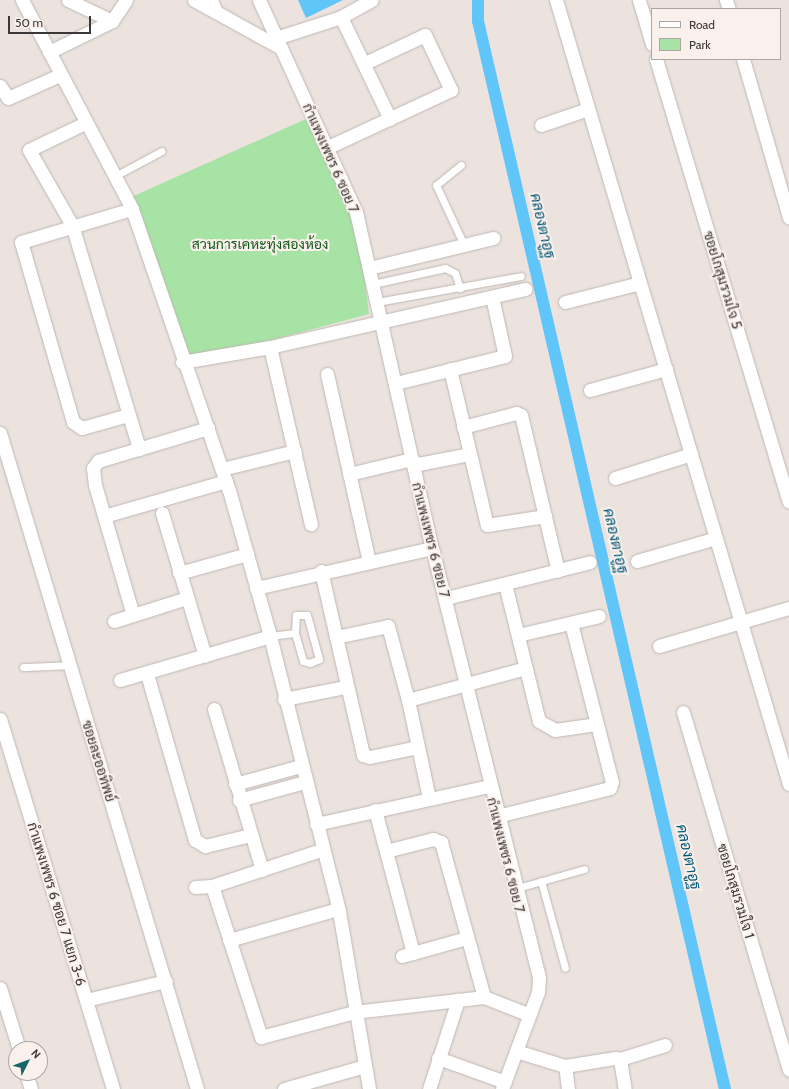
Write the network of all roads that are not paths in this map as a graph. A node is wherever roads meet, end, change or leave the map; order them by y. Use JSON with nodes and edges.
{"nodes":[{"id":1,"x":22,"y":0,"type":"edge"},
{"id":2,"x":68,"y":0,"type":"edge"},
{"id":3,"x":126,"y":0,"type":"edge"},
{"id":4,"x":194,"y":0,"type":"edge"},
{"id":5,"x":259,"y":0,"type":"edge"},
{"id":6,"x":372,"y":0,"type":"edge"},
{"id":7,"x":556,"y":0,"type":"edge"},
{"id":8,"x":639,"y":0,"type":"edge"},
{"id":9,"x":214,"y":6,"type":"edge"},
{"id":10,"x":341,"y":17,"type":"junction"},
{"id":11,"x":112,"y":21,"type":"junction"},
{"id":12,"x":651,"y":41,"type":"edge"},
{"id":13,"x":278,"y":43,"type":"junction"},
{"id":14,"x":48,"y":52,"type":"junction"},
{"id":15,"x":656,"y":60,"type":"edge"},
{"id":16,"x":743,"y":60,"type":"edge"},
{"id":17,"x":364,"y":63,"type":"junction"},
{"id":18,"x":60,"y":75,"type":"junction"},
{"id":19,"x":0,"y":86,"type":"edge"},
{"id":20,"x":4,"y":101,"type":"edge"},
{"id":21,"x":588,"y":109,"type":"junction"},
{"id":22,"x":390,"y":119,"type":"junction"},
{"id":23,"x":85,"y":123,"type":"junction"},
{"id":24,"x":541,"y":125,"type":"dead end"},
{"id":25,"x":326,"y":148,"type":"junction"},
{"id":26,"x":162,"y":151,"type":"dead end"},
{"id":27,"x":461,"y":165,"type":"dead end"},
{"id":28,"x":113,"y":177,"type":"junction"},
{"id":29,"x":132,"y":209,"type":"junction"},
{"id":30,"x":789,"y":217,"type":"edge"},
{"id":31,"x":72,"y":225,"type":"junction"},
{"id":32,"x":493,"y":238,"type":"dead end"},
{"id":33,"x":464,"y":245,"type":"junction"},
{"id":34,"x":369,"y":268,"type":"junction"},
{"id":35,"x":521,"y":276,"type":"dead end"},
{"id":36,"x":640,"y":282,"type":"junction"},
{"id":37,"x":373,"y":284,"type":"junction"},
{"id":38,"x":460,"y":288,"type":"junction"},
{"id":39,"x":526,"y":289,"type":"dead end"},
{"id":40,"x":492,"y":297,"type":"junction"},
{"id":41,"x":377,"y":302,"type":"junction"},
{"id":42,"x":565,"y":302,"type":"dead end"},
{"id":43,"x":381,"y":320,"type":"junction"},
{"id":44,"x":270,"y":347,"type":"junction"},
{"id":45,"x":182,"y":362,"type":"junction"},
{"id":46,"x":450,"y":369,"type":"junction"},
{"id":47,"x":666,"y":369,"type":"junction"},
{"id":48,"x":327,"y":374,"type":"dead end"},
{"id":49,"x":396,"y":383,"type":"junction"},
{"id":50,"x":590,"y":390,"type":"dead end"},
{"id":51,"x":128,"y":415,"type":"junction"},
{"id":52,"x":464,"y":427,"type":"junction"},
{"id":53,"x":208,"y":428,"type":"junction"},
{"id":54,"x":0,"y":433,"type":"edge"},
{"id":55,"x":139,"y":449,"type":"junction"},
{"id":56,"x":295,"y":451,"type":"junction"},
{"id":57,"x":469,"y":454,"type":"junction"},
{"id":58,"x":691,"y":454,"type":"junction"},
{"id":59,"x":412,"y":462,"type":"junction"},
{"id":60,"x":349,"y":474,"type":"junction"},
{"id":61,"x":224,"y":475,"type":"junction"},
{"id":62,"x":615,"y":478,"type":"dead end"},
{"id":63,"x":789,"y":501,"type":"edge"},
{"id":64,"x":162,"y":513,"type":"dead end"},
{"id":65,"x":104,"y":516,"type":"junction"},
{"id":66,"x":545,"y":516,"type":"junction"},
{"id":67,"x":311,"y":524,"type":"dead end"},
{"id":68,"x":716,"y":538,"type":"junction"},
{"id":69,"x":432,"y":548,"type":"junction"},
{"id":70,"x":247,"y":554,"type":"junction"},
{"id":71,"x":637,"y":561,"type":"dead end"},
{"id":72,"x":369,"y":562,"type":"junction"},
{"id":73,"x":590,"y":562,"type":"dead end"},
{"id":74,"x":321,"y":571,"type":"junction"},
{"id":75,"x":558,"y":571,"type":"junction"},
{"id":76,"x":179,"y":573,"type":"junction"},
{"id":77,"x":505,"y":584,"type":"junction"},
{"id":78,"x":256,"y":588,"type":"junction"},
{"id":79,"x":187,"y":598,"type":"junction"},
{"id":80,"x":446,"y":598,"type":"junction"},
{"id":81,"x":789,"y":608,"type":"edge"},
{"id":82,"x":133,"y":615,"type":"junction"},
{"id":83,"x":599,"y":616,"type":"dead end"},
{"id":84,"x":114,"y":621,"type":"dead end"},
{"id":85,"x":571,"y":622,"type":"junction"},
{"id":86,"x":741,"y":622,"type":"junction"},
{"id":87,"x":295,"y":632,"type":"junction"},
{"id":88,"x":518,"y":634,"type":"junction"},
{"id":89,"x":270,"y":636,"type":"junction"},
{"id":90,"x":336,"y":637,"type":"junction"},
{"id":91,"x":659,"y":646,"type":"dead end"},
{"id":92,"x":205,"y":656,"type":"junction"},
{"id":93,"x":70,"y":665,"type":"junction"},
{"id":94,"x":23,"y":667,"type":"dead end"},
{"id":95,"x":526,"y":668,"type":"junction"},
{"id":96,"x":147,"y":674,"type":"junction"},
{"id":97,"x":120,"y":680,"type":"dead end"},
{"id":98,"x":466,"y":684,"type":"junction"},
{"id":99,"x":346,"y":687,"type":"junction"},
{"id":100,"x":284,"y":699,"type":"junction"},
{"id":101,"x":408,"y":700,"type":"junction"},
{"id":102,"x":214,"y":709,"type":"dead end"},
{"id":103,"x":683,"y":712,"type":"dead end"},
{"id":104,"x":0,"y":719,"type":"edge"},
{"id":105,"x":596,"y":724,"type":"junction"},
{"id":106,"x":417,"y":746,"type":"junction"},
{"id":107,"x":301,"y":766,"type":"junction"},
{"id":108,"x":305,"y":782,"type":"junction"},
{"id":109,"x":235,"y":784,"type":"junction"},
{"id":110,"x":789,"y":784,"type":"edge"},
{"id":111,"x":489,"y":786,"type":"junction"},
{"id":112,"x":430,"y":798,"type":"junction"},
{"id":113,"x":239,"y":800,"type":"junction"},
{"id":114,"x":375,"y":810,"type":"junction"},
{"id":115,"x":497,"y":816,"type":"junction"},
{"id":116,"x":316,"y":824,"type":"junction"},
{"id":117,"x":250,"y":835,"type":"junction"},
{"id":118,"x":321,"y":850,"type":"junction"},
{"id":119,"x":386,"y":851,"type":"junction"},
{"id":120,"x":584,"y":869,"type":"dead end"},
{"id":121,"x":262,"y":870,"type":"junction"},
{"id":122,"x":542,"y":881,"type":"junction"},
{"id":123,"x":212,"y":886,"type":"junction"},
{"id":124,"x":195,"y":887,"type":"dead end"},
{"id":125,"x":514,"y":889,"type":"junction"},
{"id":126,"x":338,"y":908,"type":"junction"},
{"id":127,"x":467,"y":938,"type":"junction"},
{"id":128,"x":228,"y":940,"type":"junction"},
{"id":129,"x":565,"y":968,"type":"dead end"},
{"id":130,"x":166,"y":981,"type":"junction"},
{"id":131,"x":0,"y":988,"type":"edge"},
{"id":132,"x":484,"y":996,"type":"junction"},
{"id":133,"x":86,"y":1000,"type":"junction"},
{"id":134,"x":458,"y":1000,"type":"junction"},
{"id":135,"x":354,"y":1012,"type":"junction"},
{"id":136,"x":530,"y":1015,"type":"junction"},
{"id":137,"x":17,"y":1041,"type":"edge"},
{"id":138,"x":665,"y":1045,"type":"dead end"},
{"id":139,"x":516,"y":1051,"type":"junction"},
{"id":140,"x":438,"y":1058,"type":"junction"},
{"id":141,"x":620,"y":1059,"type":"junction"},
{"id":142,"x":365,"y":1066,"type":"junction"},
{"id":143,"x":564,"y":1066,"type":"junction"},
{"id":144,"x":789,"y":1070,"type":"edge"},
{"id":145,"x":503,"y":1085,"type":"edge"},
{"id":146,"x":113,"y":1089,"type":"edge"},
{"id":147,"x":197,"y":1089,"type":"edge"},
{"id":148,"x":284,"y":1089,"type":"edge"},
{"id":149,"x":369,"y":1089,"type":"edge"},
{"id":150,"x":430,"y":1089,"type":"edge"},
{"id":151,"x":568,"y":1089,"type":"edge"},
{"id":152,"x":625,"y":1089,"type":"edge"}],
"edges":[{"from":1,"to":14,"type":"street"},
{"from":2,"to":11,"type":"street"},
{"from":3,"to":11,"type":"street"},
{"from":4,"to":9,"type":"street"},
{"from":5,"to":13,"type":"street","name":"กำแพงเพชร 6 ซอย 7"},
{"from":6,"to":10,"type":"street"},
{"from":7,"to":21,"type":"street"},
{"from":8,"to":12,"type":"street"},
{"from":9,"to":13,"type":"street"},
{"from":10,"to":13,"type":"street"},
{"from":10,"to":17,"type":"street"},
{"from":11,"to":14,"type":"street"},
{"from":13,"to":25,"type":"street","name":"กำแพงเพชร 6 ซอย 7"},
{"from":14,"to":18,"type":"street"},
{"from":15,"to":63,"type":"street","name":"ซอยโกสุมรวมใจ 5"},
{"from":16,"to":30,"type":"street"},
{"from":17,"to":22,"type":"street"},
{"from":17,"to":22,"type":"street"},
{"from":18,"to":20,"type":"street"},
{"from":18,"to":23,"type":"street"},
{"from":19,"to":20,"type":"street"},
{"from":21,"to":24,"type":"street"},
{"from":21,"to":36,"type":"street"},
{"from":22,"to":25,"type":"street"},
{"from":23,"to":28,"type":"street"},
{"from":23,"to":31,"type":"street"},
{"from":25,"to":34,"type":"street","name":"กำแพงเพชร 6 ซอย 7"},
{"from":26,"to":28,"type":"lane"},
{"from":27,"to":33,"type":"lane"},
{"from":28,"to":29,"type":"street"},
{"from":29,"to":31,"type":"street"},
{"from":29,"to":45,"type":"street"},
{"from":31,"to":51,"type":"street"},
{"from":31,"to":51,"type":"street"},
{"from":32,"to":33,"type":"street"},
{"from":33,"to":34,"type":"street"},
{"from":34,"to":37,"type":"street","name":"กำแพงเพชร 6 ซอย 7"},
{"from":35,"to":38,"type":"lane"},
{"from":36,"to":42,"type":"street"},
{"from":36,"to":47,"type":"street"},
{"from":37,"to":38,"type":"lane"},
{"from":37,"to":41,"type":"street","name":"กำแพงเพชร 6 ซอย 7"},
{"from":38,"to":41,"type":"lane"},
{"from":39,"to":40,"type":"street"},
{"from":40,"to":43,"type":"street"},
{"from":40,"to":46,"type":"street"},
{"from":41,"to":43,"type":"street","name":"กำแพงเพชร 6 ซอย 7"},
{"from":43,"to":44,"type":"street"},
{"from":43,"to":49,"type":"street","name":"กำแพงเพชร 6 ซอย 7"},
{"from":44,"to":45,"type":"street"},
{"from":44,"to":56,"type":"street"},
{"from":45,"to":53,"type":"street"},
{"from":46,"to":49,"type":"street"},
{"from":46,"to":52,"type":"street"},
{"from":47,"to":50,"type":"street"},
{"from":47,"to":58,"type":"street"},
{"from":48,"to":60,"type":"street"},
{"from":49,"to":59,"type":"street","name":"กำแพงเพชร 6 ซอย 7"},
{"from":51,"to":55,"type":"street"},
{"from":52,"to":57,"type":"street"},
{"from":52,"to":66,"type":"street"},
{"from":53,"to":55,"type":"street"},
{"from":53,"to":61,"type":"street"},
{"from":54,"to":93,"type":"street","name":"ซอยละออทิพย์"},
{"from":55,"to":65,"type":"street"},
{"from":56,"to":61,"type":"street"},
{"from":56,"to":67,"type":"street"},
{"from":57,"to":59,"type":"street"},
{"from":57,"to":66,"type":"street"},
{"from":58,"to":62,"type":"street"},
{"from":58,"to":68,"type":"street"},
{"from":59,"to":60,"type":"street"},
{"from":59,"to":69,"type":"street","name":"กำแพงเพชร 6 ซอย 7"},
{"from":60,"to":72,"type":"street"},
{"from":61,"to":65,"type":"street"},
{"from":61,"to":70,"type":"street"},
{"from":64,"to":76,"type":"street"},
{"from":65,"to":82,"type":"street"},
{"from":66,"to":75,"type":"street"},
{"from":68,"to":71,"type":"street"},
{"from":68,"to":86,"type":"street"},
{"from":69,"to":72,"type":"street"},
{"from":69,"to":80,"type":"street","name":"กำแพงเพชร 6 ซอย 7"},
{"from":70,"to":76,"type":"street"},
{"from":70,"to":78,"type":"street"},
{"from":72,"to":74,"type":"street"},
{"from":73,"to":75,"type":"street"},
{"from":74,"to":78,"type":"street"},
{"from":74,"to":90,"type":"street"},
{"from":75,"to":77,"type":"street"},
{"from":76,"to":79,"type":"street"},
{"from":77,"to":80,"type":"street"},
{"from":77,"to":88,"type":"street"},
{"from":78,"to":89,"type":"street"},
{"from":79,"to":82,"type":"street"},
{"from":79,"to":92,"type":"street"},
{"from":80,"to":98,"type":"street","name":"กำแพงเพชร 6 ซอย 7"},
{"from":81,"to":86,"type":"street"},
{"from":82,"to":84,"type":"street"},
{"from":83,"to":85,"type":"street"},
{"from":85,"to":88,"type":"street"},
{"from":85,"to":105,"type":"street"},
{"from":86,"to":91,"type":"street"},
{"from":86,"to":110,"type":"street"},
{"from":87,"to":87,"type":"lane"},
{"from":87,"to":89,"type":"lane"},
{"from":88,"to":95,"type":"street"},
{"from":89,"to":92,"type":"street"},
{"from":89,"to":100,"type":"street"},
{"from":90,"to":99,"type":"street"},
{"from":90,"to":101,"type":"street"},
{"from":92,"to":96,"type":"street"},
{"from":93,"to":94,"type":"lane"},
{"from":93,"to":130,"type":"street","name":"ซอยละออทิพย์"},
{"from":95,"to":98,"type":"street"},
{"from":95,"to":105,"type":"street"},
{"from":96,"to":97,"type":"street"},
{"from":96,"to":117,"type":"street"},
{"from":98,"to":101,"type":"street"},
{"from":98,"to":111,"type":"street","name":"กำแพงเพชร 6 ซอย 7"},
{"from":99,"to":100,"type":"street"},
{"from":99,"to":106,"type":"street"},
{"from":100,"to":107,"type":"street"},
{"from":101,"to":106,"type":"street"},
{"from":102,"to":109,"type":"street"},
{"from":103,"to":144,"type":"street","name":"ซอยโกสุมรวมใจ 1"},
{"from":104,"to":133,"type":"street","name":"กำแพงเพชร 6 ซอย 7 แยก 3-6"},
{"from":105,"to":115,"type":"street"},
{"from":106,"to":112,"type":"street"},
{"from":107,"to":108,"type":"street"},
{"from":107,"to":109,"type":"street"},
{"from":108,"to":113,"type":"street"},
{"from":108,"to":116,"type":"street"},
{"from":109,"to":113,"type":"street"},
{"from":111,"to":112,"type":"street"},
{"from":111,"to":115,"type":"street","name":"กำแพงเพชร 6 ซอย 7"},
{"from":112,"to":114,"type":"street"},
{"from":113,"to":117,"type":"street"},
{"from":114,"to":116,"type":"street"},
{"from":114,"to":119,"type":"street"},
{"from":115,"to":125,"type":"street","name":"กำแพงเพชร 6 ซอย 7"},
{"from":116,"to":118,"type":"street"},
{"from":117,"to":121,"type":"street"},
{"from":118,"to":121,"type":"street"},
{"from":118,"to":126,"type":"street"},
{"from":119,"to":127,"type":"street"},
{"from":119,"to":127,"type":"street"},
{"from":120,"to":122,"type":"lane"},
{"from":121,"to":123,"type":"street"},
{"from":122,"to":125,"type":"lane"},
{"from":122,"to":129,"type":"lane"},
{"from":123,"to":124,"type":"street"},
{"from":123,"to":128,"type":"street"},
{"from":125,"to":136,"type":"street","name":"กำแพงเพชร 6 ซอย 7"},
{"from":126,"to":128,"type":"street"},
{"from":126,"to":135,"type":"street"},
{"from":127,"to":132,"type":"street"},
{"from":128,"to":135,"type":"street"},
{"from":130,"to":133,"type":"street"},
{"from":130,"to":147,"type":"street","name":"ซอยละออทิพย์"},
{"from":131,"to":137,"type":"street"},
{"from":132,"to":134,"type":"street"},
{"from":132,"to":136,"type":"street"},
{"from":133,"to":146,"type":"street","name":"กำแพงเพชร 6 ซอย 7 แยก 3-6"},
{"from":134,"to":135,"type":"street"},
{"from":134,"to":140,"type":"street"},
{"from":135,"to":142,"type":"street"},
{"from":136,"to":139,"type":"street","name":"กำแพงเพชร 6 ซอย 7"},
{"from":138,"to":141,"type":"street"},
{"from":139,"to":143,"type":"street"},
{"from":139,"to":145,"type":"street","name":"กำแพงเพชร 6 ซอย 7"},
{"from":140,"to":145,"type":"street"},
{"from":140,"to":150,"type":"street"},
{"from":141,"to":143,"type":"street"},
{"from":141,"to":152,"type":"street"},
{"from":142,"to":148,"type":"street"},
{"from":142,"to":149,"type":"street"},
{"from":143,"to":151,"type":"street"}]}
